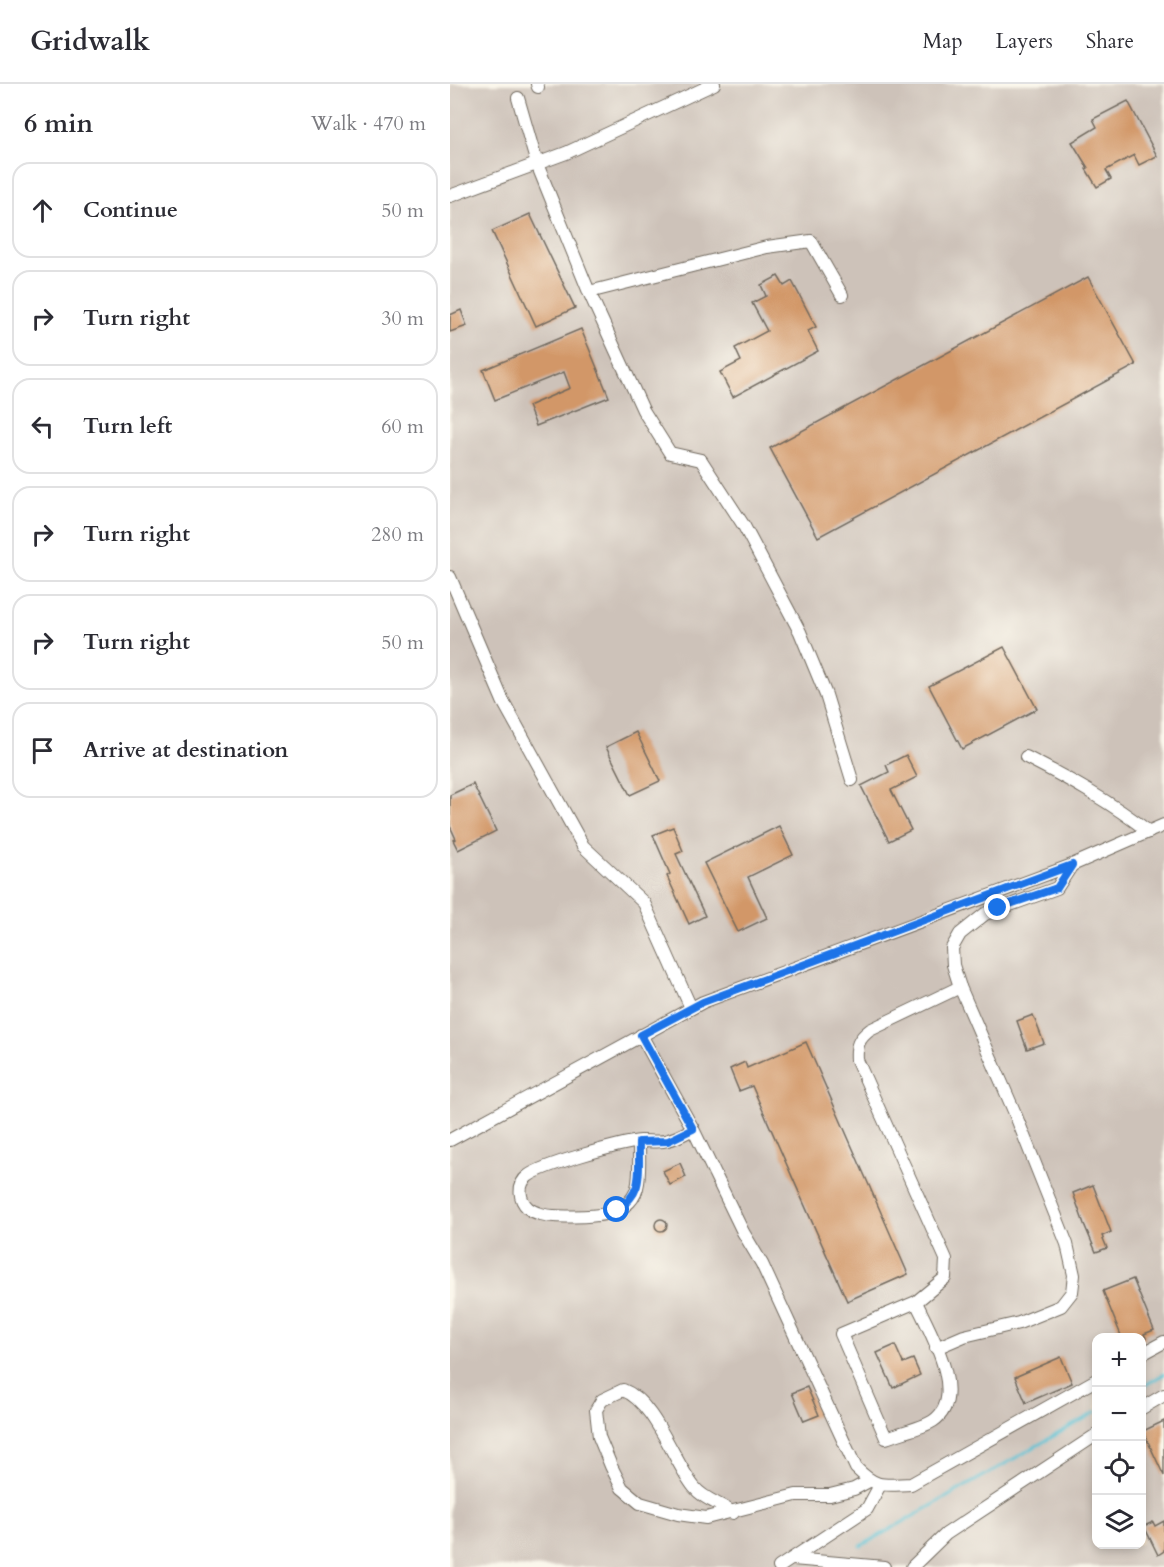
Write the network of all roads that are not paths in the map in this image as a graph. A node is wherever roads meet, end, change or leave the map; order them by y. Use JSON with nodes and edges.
{"nodes":[{"id":1,"x":714,"y":84,"type":"edge"},
{"id":2,"x":518,"y":98,"type":"dead end"},
{"id":3,"x":537,"y":164,"type":"junction"},
{"id":4,"x":450,"y":196,"type":"edge"},
{"id":5,"x":589,"y":292,"type":"junction"},
{"id":6,"x":842,"y":295,"type":"dead end"},
{"id":7,"x":450,"y":577,"type":"edge"},
{"id":8,"x":1026,"y":757,"type":"dead end"},
{"id":9,"x":852,"y":780,"type":"dead end"},
{"id":10,"x":1164,"y":825,"type":"edge"},
{"id":11,"x":1149,"y":832,"type":"junction"},
{"id":12,"x":1072,"y":865,"type":"junction"},
{"id":13,"x":960,"y":987,"type":"junction"},
{"id":14,"x":691,"y":1008,"type":"junction"},
{"id":15,"x":641,"y":1035,"type":"junction"},
{"id":16,"x":693,"y":1129,"type":"junction"},
{"id":17,"x":450,"y":1140,"type":"edge"},
{"id":18,"x":639,"y":1142,"type":"junction"},
{"id":19,"x":916,"y":1302,"type":"junction"},
{"id":20,"x":1164,"y":1342,"type":"edge"},
{"id":21,"x":936,"y":1348,"type":"junction"},
{"id":22,"x":1146,"y":1352,"type":"edge"},
{"id":23,"x":1092,"y":1382,"type":"edge"},
{"id":24,"x":1164,"y":1395,"type":"edge"},
{"id":25,"x":1146,"y":1406,"type":"edge"},
{"id":26,"x":1092,"y":1437,"type":"edge"},
{"id":27,"x":874,"y":1483,"type":"junction"},
{"id":28,"x":733,"y":1513,"type":"junction"},
{"id":29,"x":793,"y":1559,"type":"junction"},
{"id":30,"x":779,"y":1567,"type":"edge"},
{"id":31,"x":884,"y":1567,"type":"edge"},
{"id":32,"x":912,"y":1567,"type":"edge"}],
"edges":[{"from":1,"to":3,"type":"street"},
{"from":2,"to":3,"type":"street"},
{"from":3,"to":4,"type":"street"},
{"from":3,"to":5,"type":"street"},
{"from":5,"to":6,"type":"street"},
{"from":5,"to":9,"type":"street"},
{"from":7,"to":14,"type":"street"},
{"from":8,"to":11,"type":"street"},
{"from":10,"to":11,"type":"street"},
{"from":11,"to":12,"type":"street"},
{"from":12,"to":13,"type":"street"},
{"from":12,"to":14,"type":"street"},
{"from":13,"to":19,"type":"street"},
{"from":13,"to":21,"type":"street"},
{"from":14,"to":15,"type":"street"},
{"from":15,"to":16,"type":"street"},
{"from":15,"to":17,"type":"street"},
{"from":16,"to":18,"type":"street"},
{"from":16,"to":27,"type":"street"},
{"from":18,"to":18,"type":"street"},
{"from":19,"to":21,"type":"street"},
{"from":19,"to":21,"type":"street"},
{"from":20,"to":22,"type":"street"},
{"from":23,"to":27,"type":"street"},
{"from":24,"to":25,"type":"street"},
{"from":26,"to":32,"type":"street"},
{"from":27,"to":28,"type":"street"},
{"from":27,"to":29,"type":"street"},
{"from":28,"to":28,"type":"street"},
{"from":29,"to":30,"type":"street"},
{"from":29,"to":31,"type":"street"}]}
